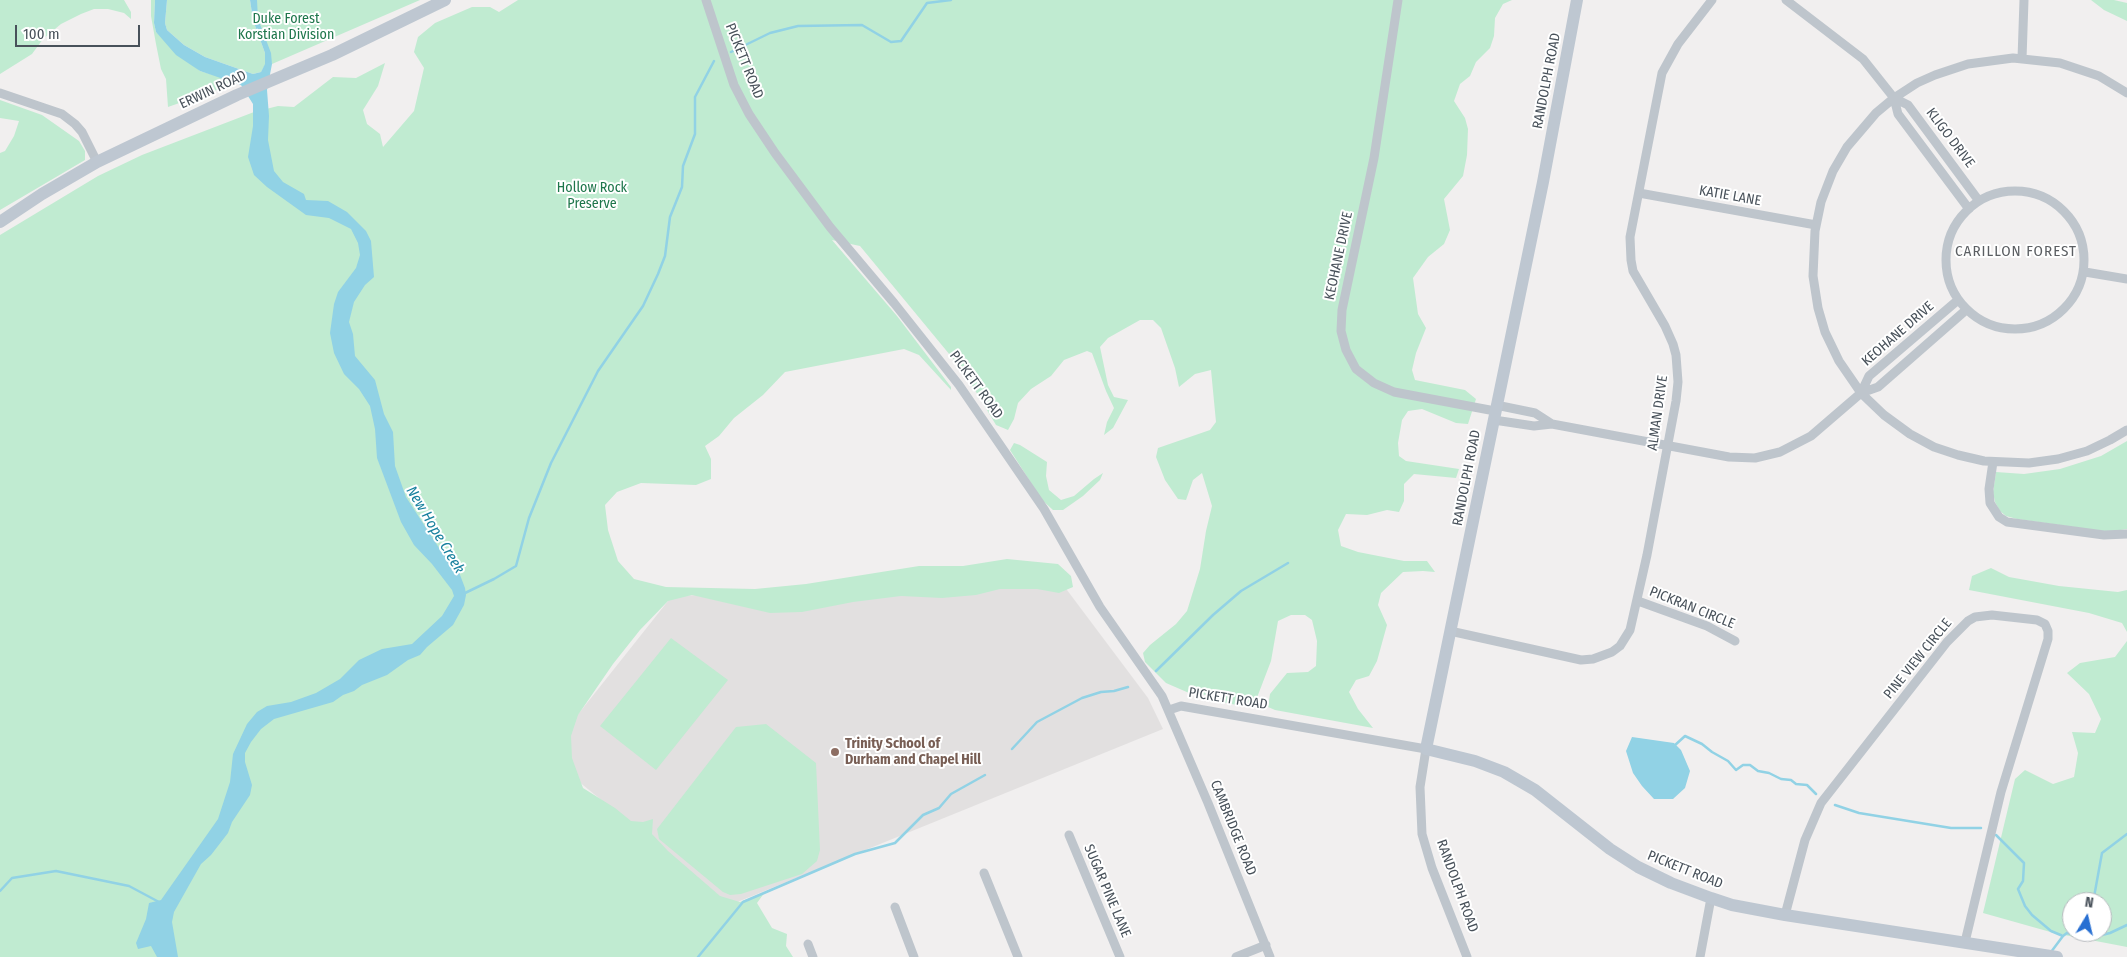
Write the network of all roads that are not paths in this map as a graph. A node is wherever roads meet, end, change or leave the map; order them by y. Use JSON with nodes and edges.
{"nodes":[{"id":1,"x":445,"y":0,"type":"edge"},
{"id":2,"x":706,"y":0,"type":"edge"},
{"id":3,"x":1398,"y":0,"type":"edge"},
{"id":4,"x":1577,"y":0,"type":"edge"},
{"id":5,"x":1712,"y":0,"type":"edge"},
{"id":6,"x":1786,"y":0,"type":"edge"},
{"id":7,"x":2024,"y":0,"type":"edge"},
{"id":8,"x":2022,"y":59,"type":"junction"},
{"id":9,"x":2127,"y":93,"type":"edge"},
{"id":10,"x":0,"y":94,"type":"edge"},
{"id":11,"x":1894,"y":98,"type":"junction"},
{"id":12,"x":97,"y":162,"type":"junction"},
{"id":13,"x":1639,"y":193,"type":"junction"},
{"id":14,"x":1979,"y":201,"type":"junction"},
{"id":15,"x":1969,"y":209,"type":"junction"},
{"id":16,"x":0,"y":222,"type":"edge"},
{"id":17,"x":1816,"y":225,"type":"junction"},
{"id":18,"x":2084,"y":272,"type":"junction"},
{"id":19,"x":2127,"y":279,"type":"edge"},
{"id":20,"x":1958,"y":300,"type":"junction"},
{"id":21,"x":1966,"y":310,"type":"junction"},
{"id":22,"x":1861,"y":393,"type":"junction"},
{"id":23,"x":1495,"y":412,"type":"junction"},
{"id":24,"x":1552,"y":424,"type":"junction"},
{"id":25,"x":2127,"y":430,"type":"edge"},
{"id":26,"x":1668,"y":445,"type":"junction"},
{"id":27,"x":1993,"y":462,"type":"junction"},
{"id":28,"x":2127,"y":534,"type":"edge"},
{"id":29,"x":1638,"y":601,"type":"junction"},
{"id":30,"x":1450,"y":631,"type":"junction"},
{"id":31,"x":1735,"y":641,"type":"dead end"},
{"id":32,"x":1169,"y":710,"type":"junction"},
{"id":33,"x":1426,"y":749,"type":"junction"},
{"id":34,"x":1069,"y":835,"type":"dead end"},
{"id":35,"x":984,"y":872,"type":"dead end"},
{"id":36,"x":1711,"y":898,"type":"junction"},
{"id":37,"x":895,"y":908,"type":"dead end"},
{"id":38,"x":1785,"y":914,"type":"junction"},
{"id":39,"x":1965,"y":942,"type":"junction"},
{"id":40,"x":808,"y":944,"type":"dead end"},
{"id":41,"x":1266,"y":945,"type":"junction"},
{"id":42,"x":813,"y":957,"type":"edge"},
{"id":43,"x":914,"y":957,"type":"edge"},
{"id":44,"x":1018,"y":957,"type":"edge"},
{"id":45,"x":1120,"y":957,"type":"edge"},
{"id":46,"x":1236,"y":957,"type":"edge"},
{"id":47,"x":1270,"y":957,"type":"edge"},
{"id":48,"x":1467,"y":957,"type":"edge"},
{"id":49,"x":1700,"y":957,"type":"edge"},
{"id":50,"x":2057,"y":957,"type":"edge"}],
"edges":[{"from":1,"to":12,"type":"street","name":"ERWIN ROAD"},
{"from":2,"to":32,"type":"street","name":"PICKETT ROAD"},
{"from":3,"to":23,"type":"street","name":"KEOHANE DRIVE"},
{"from":4,"to":23,"type":"street","name":"RANDOLPH ROAD"},
{"from":5,"to":13,"type":"street","name":"ALMAN DRIVE"},
{"from":6,"to":11,"type":"street","name":"KLIGO DRIVE"},
{"from":7,"to":8,"type":"street"},
{"from":8,"to":9,"type":"street"},
{"from":8,"to":11,"type":"street"},
{"from":10,"to":12,"type":"street"},
{"from":11,"to":14,"type":"street","name":"KLIGO DRIVE"},
{"from":11,"to":15,"type":"street","name":"KLIGO DRIVE"},
{"from":11,"to":17,"type":"street"},
{"from":12,"to":16,"type":"street","name":"ERWIN ROAD"},
{"from":13,"to":17,"type":"street","name":"KATIE LANE"},
{"from":13,"to":26,"type":"street","name":"ALMAN DRIVE"},
{"from":14,"to":15,"type":"street"},
{"from":14,"to":18,"type":"street"},
{"from":15,"to":20,"type":"street"},
{"from":17,"to":22,"type":"street"},
{"from":18,"to":19,"type":"street"},
{"from":18,"to":21,"type":"street"},
{"from":20,"to":21,"type":"street"},
{"from":20,"to":22,"type":"street","name":"KEOHANE DRIVE"},
{"from":21,"to":22,"type":"street","name":"KEOHANE DRIVE"},
{"from":22,"to":26,"type":"street","name":"KEOHANE DRIVE"},
{"from":22,"to":27,"type":"street"},
{"from":23,"to":24,"type":"street","name":"KEOHANE DRIVE"},
{"from":23,"to":24,"type":"street","name":"KEOHANE DRIVE"},
{"from":23,"to":30,"type":"street","name":"RANDOLPH ROAD"},
{"from":24,"to":26,"type":"street","name":"KEOHANE DRIVE"},
{"from":25,"to":27,"type":"street"},
{"from":26,"to":29,"type":"street","name":"ALMAN DRIVE"},
{"from":27,"to":28,"type":"street"},
{"from":29,"to":30,"type":"street","name":"ALMAN DRIVE"},
{"from":29,"to":31,"type":"street","name":"PICKRAN CIRCLE"},
{"from":30,"to":33,"type":"street","name":"RANDOLPH ROAD"},
{"from":32,"to":33,"type":"street","name":"PICKETT ROAD"},
{"from":32,"to":41,"type":"street","name":"CAMBRIDGE ROAD"},
{"from":33,"to":36,"type":"street","name":"PICKETT ROAD"},
{"from":33,"to":48,"type":"street","name":"RANDOLPH ROAD"},
{"from":34,"to":45,"type":"street","name":"SUGAR PINE LANE"},
{"from":35,"to":44,"type":"street"},
{"from":36,"to":38,"type":"street","name":"PICKETT ROAD"},
{"from":36,"to":49,"type":"street"},
{"from":37,"to":43,"type":"street"},
{"from":38,"to":39,"type":"street","name":"PICKETT ROAD"},
{"from":38,"to":39,"type":"street","name":"PINE VIEW CIRCLE"},
{"from":39,"to":50,"type":"street","name":"PICKETT ROAD"},
{"from":40,"to":42,"type":"street"},
{"from":41,"to":46,"type":"street"},
{"from":41,"to":47,"type":"street","name":"CAMBRIDGE ROAD"}]}
